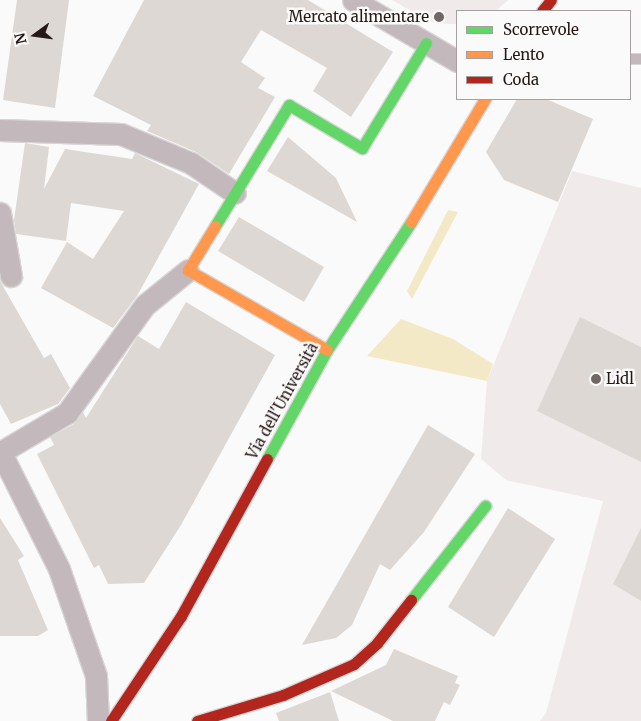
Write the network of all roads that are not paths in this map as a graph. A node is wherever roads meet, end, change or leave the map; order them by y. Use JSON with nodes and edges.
{"nodes":[{"id":1,"x":353,"y":0,"type":"edge"},
{"id":2,"x":426,"y":43,"type":"junction"},
{"id":3,"x":456,"y":60,"type":"edge"},
{"id":4,"x":484,"y":100,"type":"edge"},
{"id":5,"x":0,"y":130,"type":"edge"},
{"id":6,"x":236,"y":193,"type":"junction"},
{"id":7,"x":0,"y":213,"type":"edge"},
{"id":8,"x":188,"y":270,"type":"junction"},
{"id":9,"x":11,"y":276,"type":"dead end"},
{"id":10,"x":327,"y":350,"type":"junction"},
{"id":11,"x":1,"y":452,"type":"edge"},
{"id":12,"x":485,"y":506,"type":"dead end"},
{"id":13,"x":98,"y":721,"type":"edge"},
{"id":14,"x":111,"y":721,"type":"edge"},
{"id":15,"x":198,"y":721,"type":"edge"}],
"edges":[{"from":1,"to":2,"type":"street"},
{"from":2,"to":3,"type":"street"},
{"from":2,"to":6,"type":"street"},
{"from":4,"to":10,"type":"street","name":"Via dell'Università"},
{"from":5,"to":6,"type":"street"},
{"from":6,"to":8,"type":"street"},
{"from":7,"to":9,"type":"street"},
{"from":8,"to":10,"type":"street"},
{"from":8,"to":11,"type":"street"},
{"from":10,"to":14,"type":"street","name":"Via dell'Università"},
{"from":11,"to":13,"type":"street"},
{"from":12,"to":15,"type":"street"}]}
